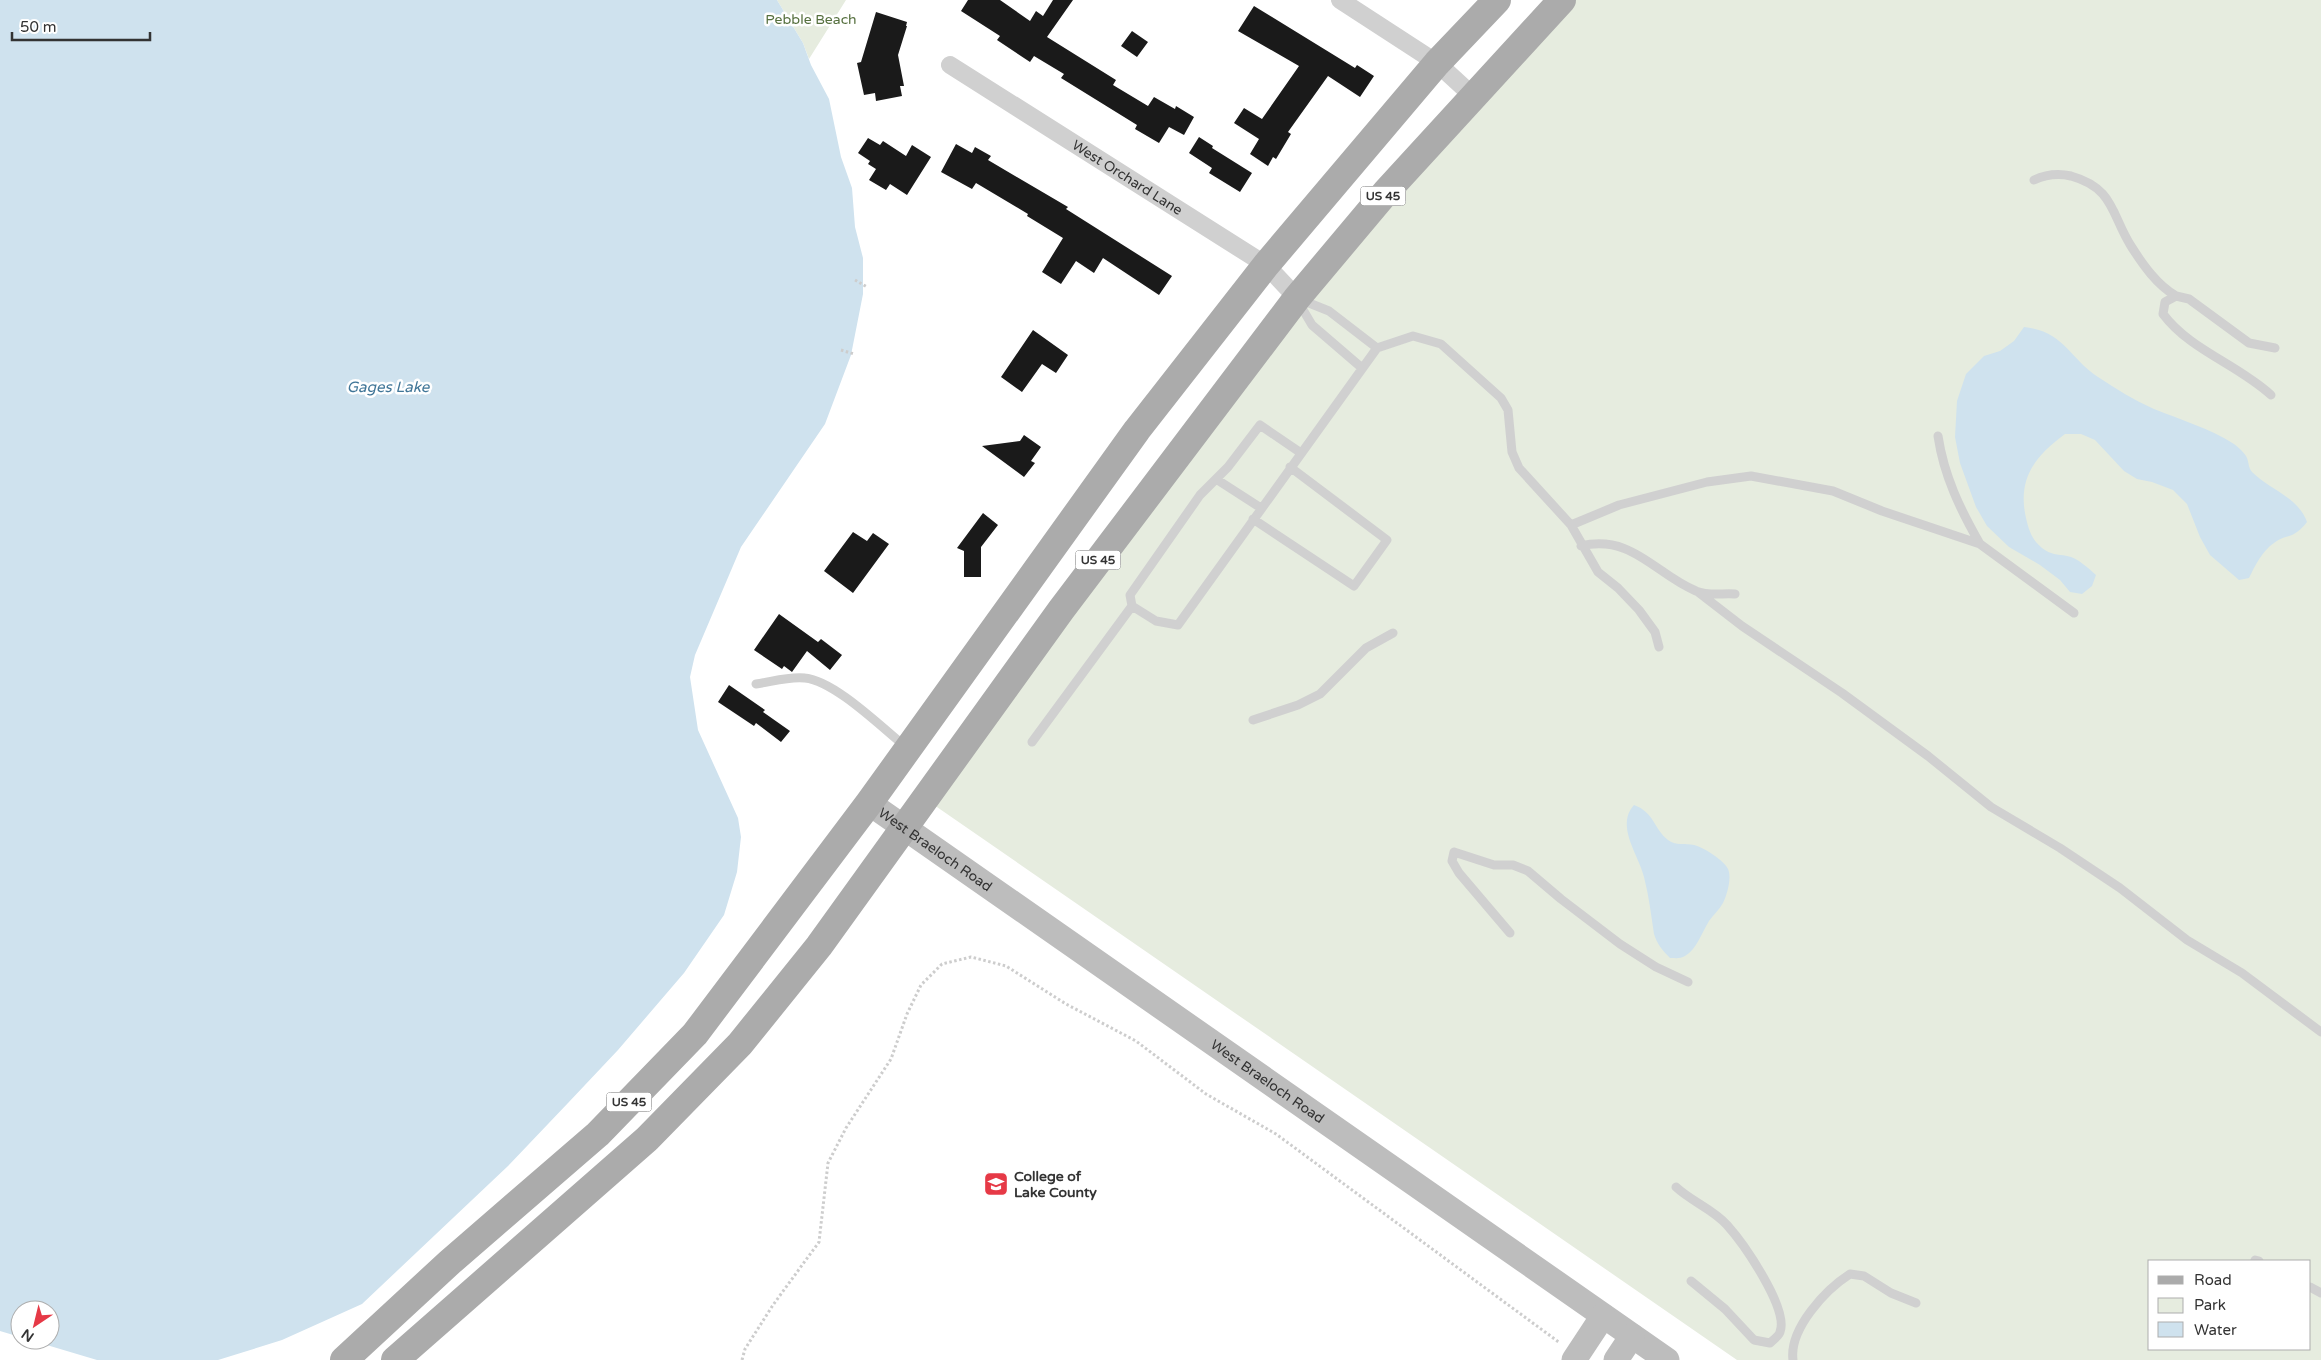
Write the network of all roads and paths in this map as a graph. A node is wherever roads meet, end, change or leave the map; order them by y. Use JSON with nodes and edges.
{"nodes":[{"id":1,"x":1340,"y":0,"type":"edge"},
{"id":2,"x":1497,"y":0,"type":"edge"},
{"id":3,"x":1562,"y":0,"type":"edge"},
{"id":4,"x":1437,"y":63,"type":"junction"},
{"id":5,"x":950,"y":65,"type":"dead end"},
{"id":6,"x":1474,"y":96,"type":"junction"},
{"id":7,"x":2034,"y":180,"type":"dead end"},
{"id":8,"x":1266,"y":265,"type":"junction"},
{"id":9,"x":855,"y":280,"type":"dead end"},
{"id":10,"x":867,"y":287,"type":"dead end"},
{"id":11,"x":2176,"y":296,"type":"junction"},
{"id":12,"x":1297,"y":298,"type":"junction"},
{"id":13,"x":1377,"y":348,"type":"junction"},
{"id":14,"x":2275,"y":348,"type":"dead end"},
{"id":15,"x":841,"y":350,"type":"dead end"},
{"id":16,"x":854,"y":354,"type":"dead end"},
{"id":17,"x":1362,"y":368,"type":"junction"},
{"id":18,"x":2271,"y":395,"type":"dead end"},
{"id":19,"x":1938,"y":436,"type":"dead end"},
{"id":20,"x":1300,"y":453,"type":"junction"},
{"id":21,"x":1290,"y":467,"type":"junction"},
{"id":22,"x":1216,"y":478,"type":"junction"},
{"id":23,"x":1261,"y":508,"type":"junction"},
{"id":24,"x":1253,"y":519,"type":"junction"},
{"id":25,"x":1571,"y":525,"type":"junction"},
{"id":26,"x":1980,"y":544,"type":"junction"},
{"id":27,"x":1581,"y":546,"type":"junction"},
{"id":28,"x":1698,"y":592,"type":"junction"},
{"id":29,"x":1735,"y":594,"type":"dead end"},
{"id":30,"x":1132,"y":606,"type":"junction"},
{"id":31,"x":2074,"y":613,"type":"dead end"},
{"id":32,"x":1393,"y":633,"type":"dead end"},
{"id":33,"x":1659,"y":647,"type":"dead end"},
{"id":34,"x":756,"y":684,"type":"dead end"},
{"id":35,"x":1253,"y":720,"type":"dead end"},
{"id":36,"x":1032,"y":742,"type":"dead end"},
{"id":37,"x":908,"y":749,"type":"junction"},
{"id":38,"x":869,"y":803,"type":"junction"},
{"id":39,"x":905,"y":827,"type":"junction"},
{"id":40,"x":1510,"y":933,"type":"dead end"},
{"id":41,"x":1688,"y":982,"type":"dead end"},
{"id":42,"x":2321,"y":1032,"type":"edge"},
{"id":43,"x":1676,"y":1187,"type":"dead end"},
{"id":44,"x":1691,"y":1281,"type":"dead end"},
{"id":45,"x":1916,"y":1303,"type":"dead end"},
{"id":46,"x":1603,"y":1316,"type":"junction"},
{"id":47,"x":1632,"y":1336,"type":"junction"},
{"id":48,"x":1568,"y":1353,"type":"edge"},
{"id":49,"x":344,"y":1360,"type":"edge"},
{"id":50,"x":396,"y":1360,"type":"edge"},
{"id":51,"x":742,"y":1360,"type":"edge"},
{"id":52,"x":1616,"y":1360,"type":"edge"},
{"id":53,"x":1666,"y":1360,"type":"edge"},
{"id":54,"x":1793,"y":1360,"type":"edge"}],
"edges":[{"from":1,"to":4,"type":"street"},
{"from":2,"to":4,"type":"main road","number":"US 45"},
{"from":3,"to":6,"type":"main road","number":"US 45"},
{"from":4,"to":6,"type":"street"},
{"from":4,"to":8,"type":"main road","number":"US 45"},
{"from":5,"to":8,"type":"street","name":"West Orchard Lane"},
{"from":6,"to":12,"type":"main road","number":"US 45"},
{"from":7,"to":11,"type":"lane"},
{"from":8,"to":12,"type":"street","name":"West Orchard Lane"},
{"from":8,"to":37,"type":"main road","number":"US 45"},
{"from":9,"to":10,"type":"path"},
{"from":11,"to":14,"type":"lane"},
{"from":11,"to":18,"type":"lane"},
{"from":12,"to":13,"type":"lane"},
{"from":12,"to":17,"type":"lane"},
{"from":12,"to":39,"type":"main road","number":"US 45"},
{"from":13,"to":17,"type":"lane"},
{"from":13,"to":25,"type":"lane"},
{"from":15,"to":16,"type":"path"},
{"from":17,"to":20,"type":"lane"},
{"from":19,"to":26,"type":"lane"},
{"from":20,"to":21,"type":"lane"},
{"from":20,"to":22,"type":"lane"},
{"from":21,"to":23,"type":"lane"},
{"from":21,"to":24,"type":"lane"},
{"from":22,"to":23,"type":"lane"},
{"from":22,"to":30,"type":"lane"},
{"from":23,"to":24,"type":"lane"},
{"from":24,"to":30,"type":"lane"},
{"from":25,"to":26,"type":"lane"},
{"from":25,"to":27,"type":"lane"},
{"from":26,"to":31,"type":"lane"},
{"from":27,"to":28,"type":"lane"},
{"from":27,"to":33,"type":"lane"},
{"from":28,"to":29,"type":"lane"},
{"from":28,"to":42,"type":"lane"},
{"from":30,"to":36,"type":"lane"},
{"from":32,"to":35,"type":"lane"},
{"from":34,"to":37,"type":"lane"},
{"from":37,"to":38,"type":"main road","number":"US 45"},
{"from":38,"to":39,"type":"street","name":"West Braeloch Road"},
{"from":38,"to":49,"type":"main road","number":"US 45"},
{"from":39,"to":46,"type":"street","name":"West Braeloch Road"},
{"from":39,"to":50,"type":"main road","number":"US 45"},
{"from":40,"to":41,"type":"lane"},
{"from":43,"to":44,"type":"lane"},
{"from":45,"to":54,"type":"lane"},
{"from":46,"to":47,"type":"street","name":"West Braeloch Road"},
{"from":46,"to":48,"type":"street"},
{"from":47,"to":52,"type":"street"},
{"from":47,"to":53,"type":"street","name":"West Braeloch Road"},
{"from":48,"to":51,"type":"path"}]}
